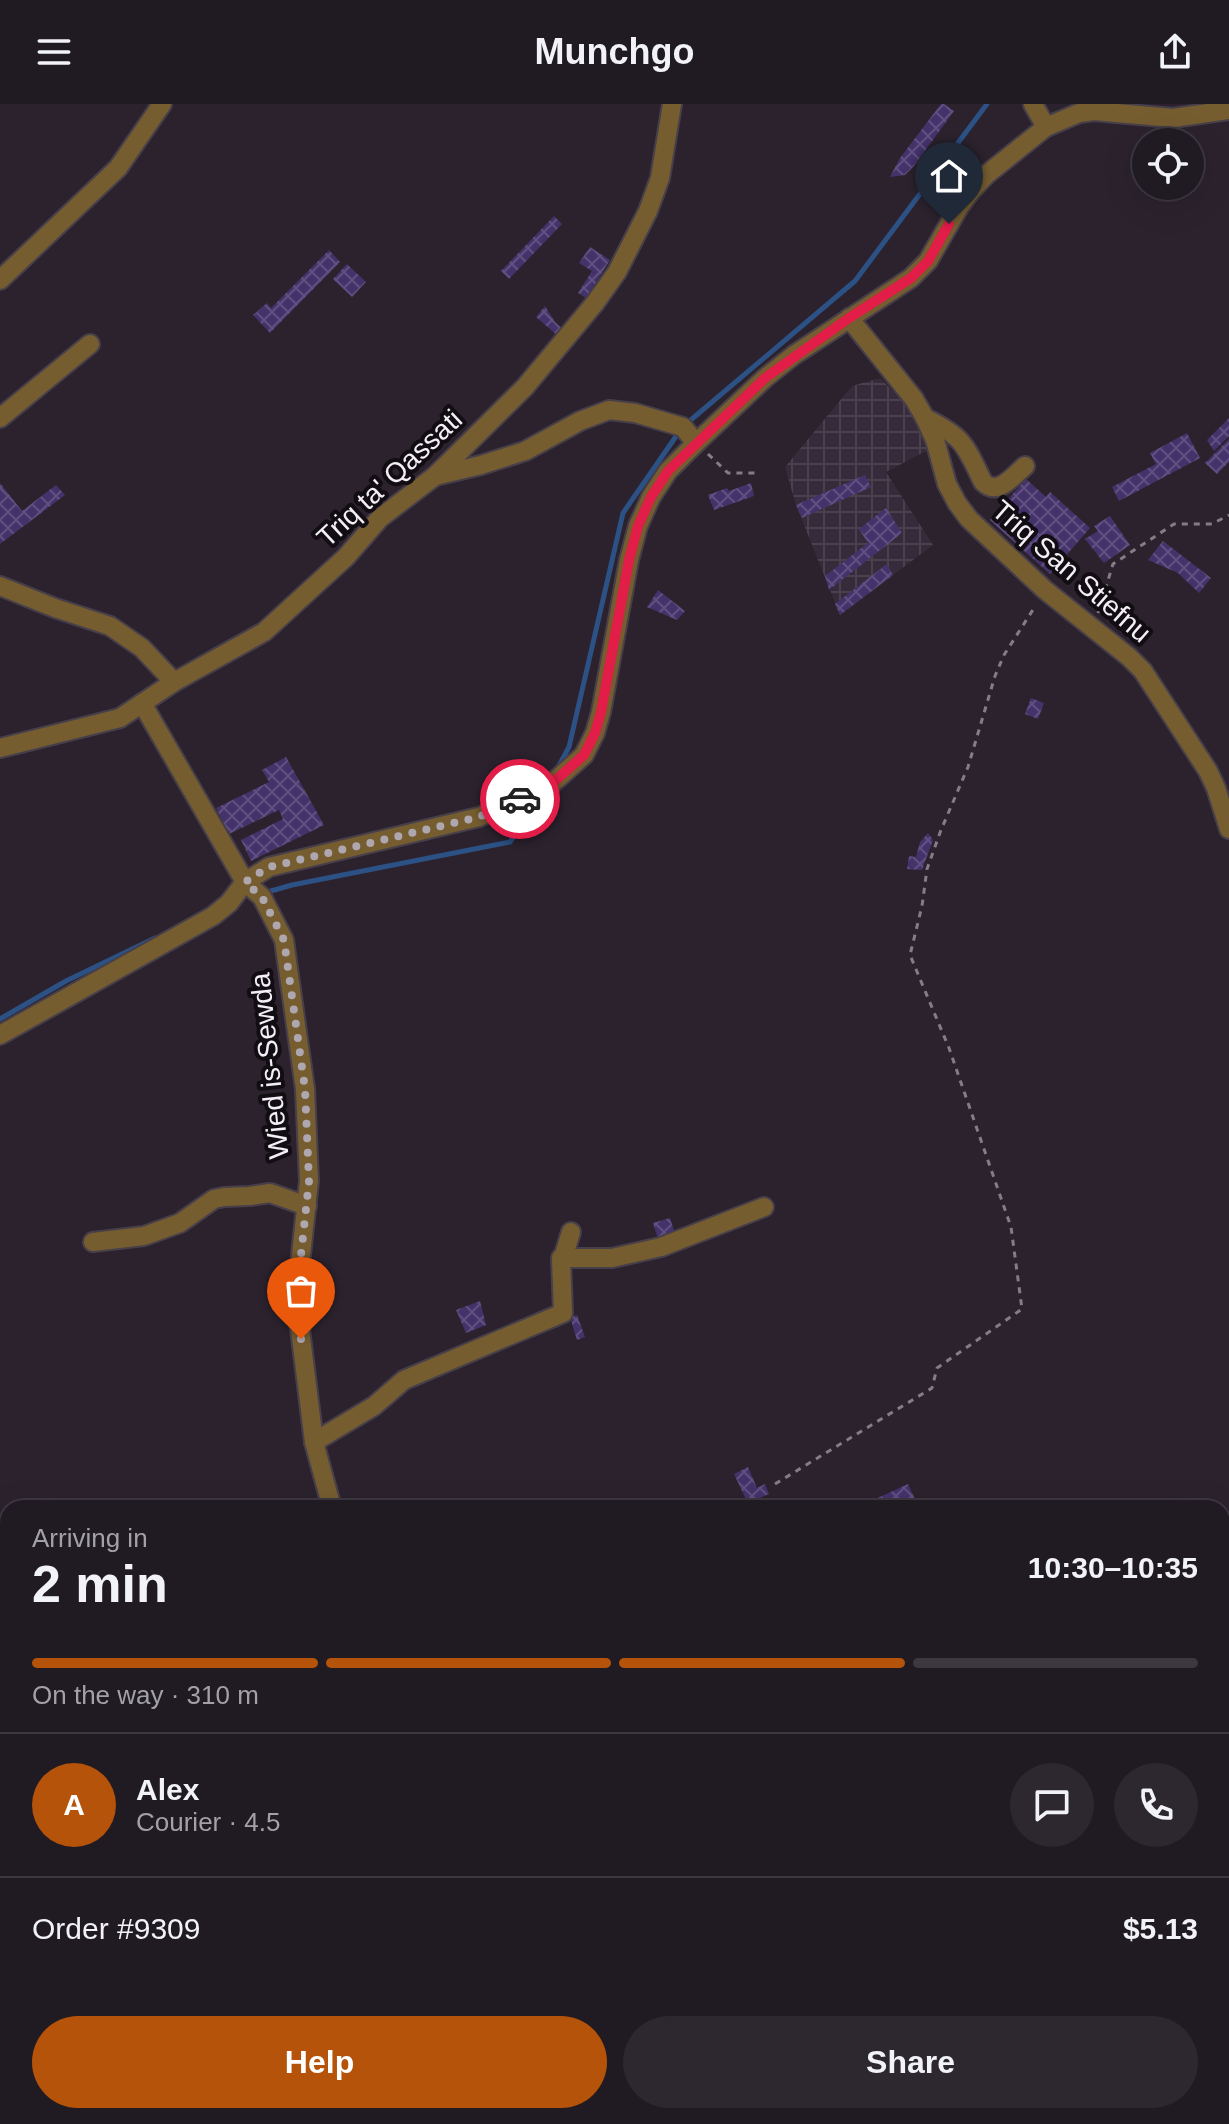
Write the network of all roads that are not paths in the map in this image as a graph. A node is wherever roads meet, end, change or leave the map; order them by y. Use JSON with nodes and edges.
{"nodes":[{"id":1,"x":162,"y":104,"type":"edge"},
{"id":2,"x":672,"y":104,"type":"edge"},
{"id":3,"x":1033,"y":104,"type":"edge"},
{"id":4,"x":1229,"y":110,"type":"edge"},
{"id":5,"x":1046,"y":127,"type":"junction"},
{"id":6,"x":0,"y":280,"type":"edge"},
{"id":7,"x":849,"y":318,"type":"junction"},
{"id":8,"x":90,"y":344,"type":"dead end"},
{"id":9,"x":0,"y":418,"type":"edge"},
{"id":10,"x":925,"y":418,"type":"junction"},
{"id":11,"x":696,"y":443,"type":"junction"},
{"id":12,"x":1025,"y":466,"type":"dead end"},
{"id":13,"x":435,"y":476,"type":"junction"},
{"id":14,"x":0,"y":586,"type":"edge"},
{"id":15,"x":174,"y":682,"type":"junction"},
{"id":16,"x":142,"y":703,"type":"junction"},
{"id":17,"x":0,"y":748,"type":"edge"},
{"id":18,"x":1229,"y":829,"type":"edge"},
{"id":19,"x":245,"y":882,"type":"junction"},
{"id":20,"x":0,"y":1035,"type":"edge"},
{"id":21,"x":307,"y":1206,"type":"junction"},
{"id":22,"x":764,"y":1207,"type":"dead end"},
{"id":23,"x":571,"y":1232,"type":"dead end"},
{"id":24,"x":93,"y":1242,"type":"dead end"},
{"id":25,"x":563,"y":1258,"type":"junction"},
{"id":26,"x":314,"y":1442,"type":"junction"},
{"id":27,"x":330,"y":1500,"type":"edge"}],
"edges":[{"from":1,"to":6,"type":"street"},
{"from":2,"to":13,"type":"street","name":"Triq ta' Qassati"},
{"from":3,"to":5,"type":"street"},
{"from":4,"to":5,"type":"street"},
{"from":5,"to":7,"type":"street"},
{"from":7,"to":10,"type":"street","name":"Triq San Stiefnu"},
{"from":7,"to":11,"type":"street"},
{"from":8,"to":9,"type":"street"},
{"from":10,"to":12,"type":"street"},
{"from":10,"to":18,"type":"street","name":"Triq San Stiefnu"},
{"from":11,"to":13,"type":"street"},
{"from":11,"to":19,"type":"street"},
{"from":13,"to":15,"type":"street","name":"Triq ta' Qassati"},
{"from":14,"to":15,"type":"street"},
{"from":15,"to":16,"type":"street","name":"Triq ta' Qassati"},
{"from":16,"to":17,"type":"street","name":"Triq ta' Qassati"},
{"from":16,"to":19,"type":"street","name":"Wied is-Sewda"},
{"from":19,"to":20,"type":"street"},
{"from":19,"to":21,"type":"street","name":"Wied is-Sewda"},
{"from":21,"to":24,"type":"street"},
{"from":21,"to":26,"type":"street","name":"Wied is-Sewda"},
{"from":22,"to":25,"type":"street"},
{"from":23,"to":25,"type":"street"},
{"from":25,"to":26,"type":"street"},
{"from":26,"to":27,"type":"street","name":"Wied is-Sewda"}]}
